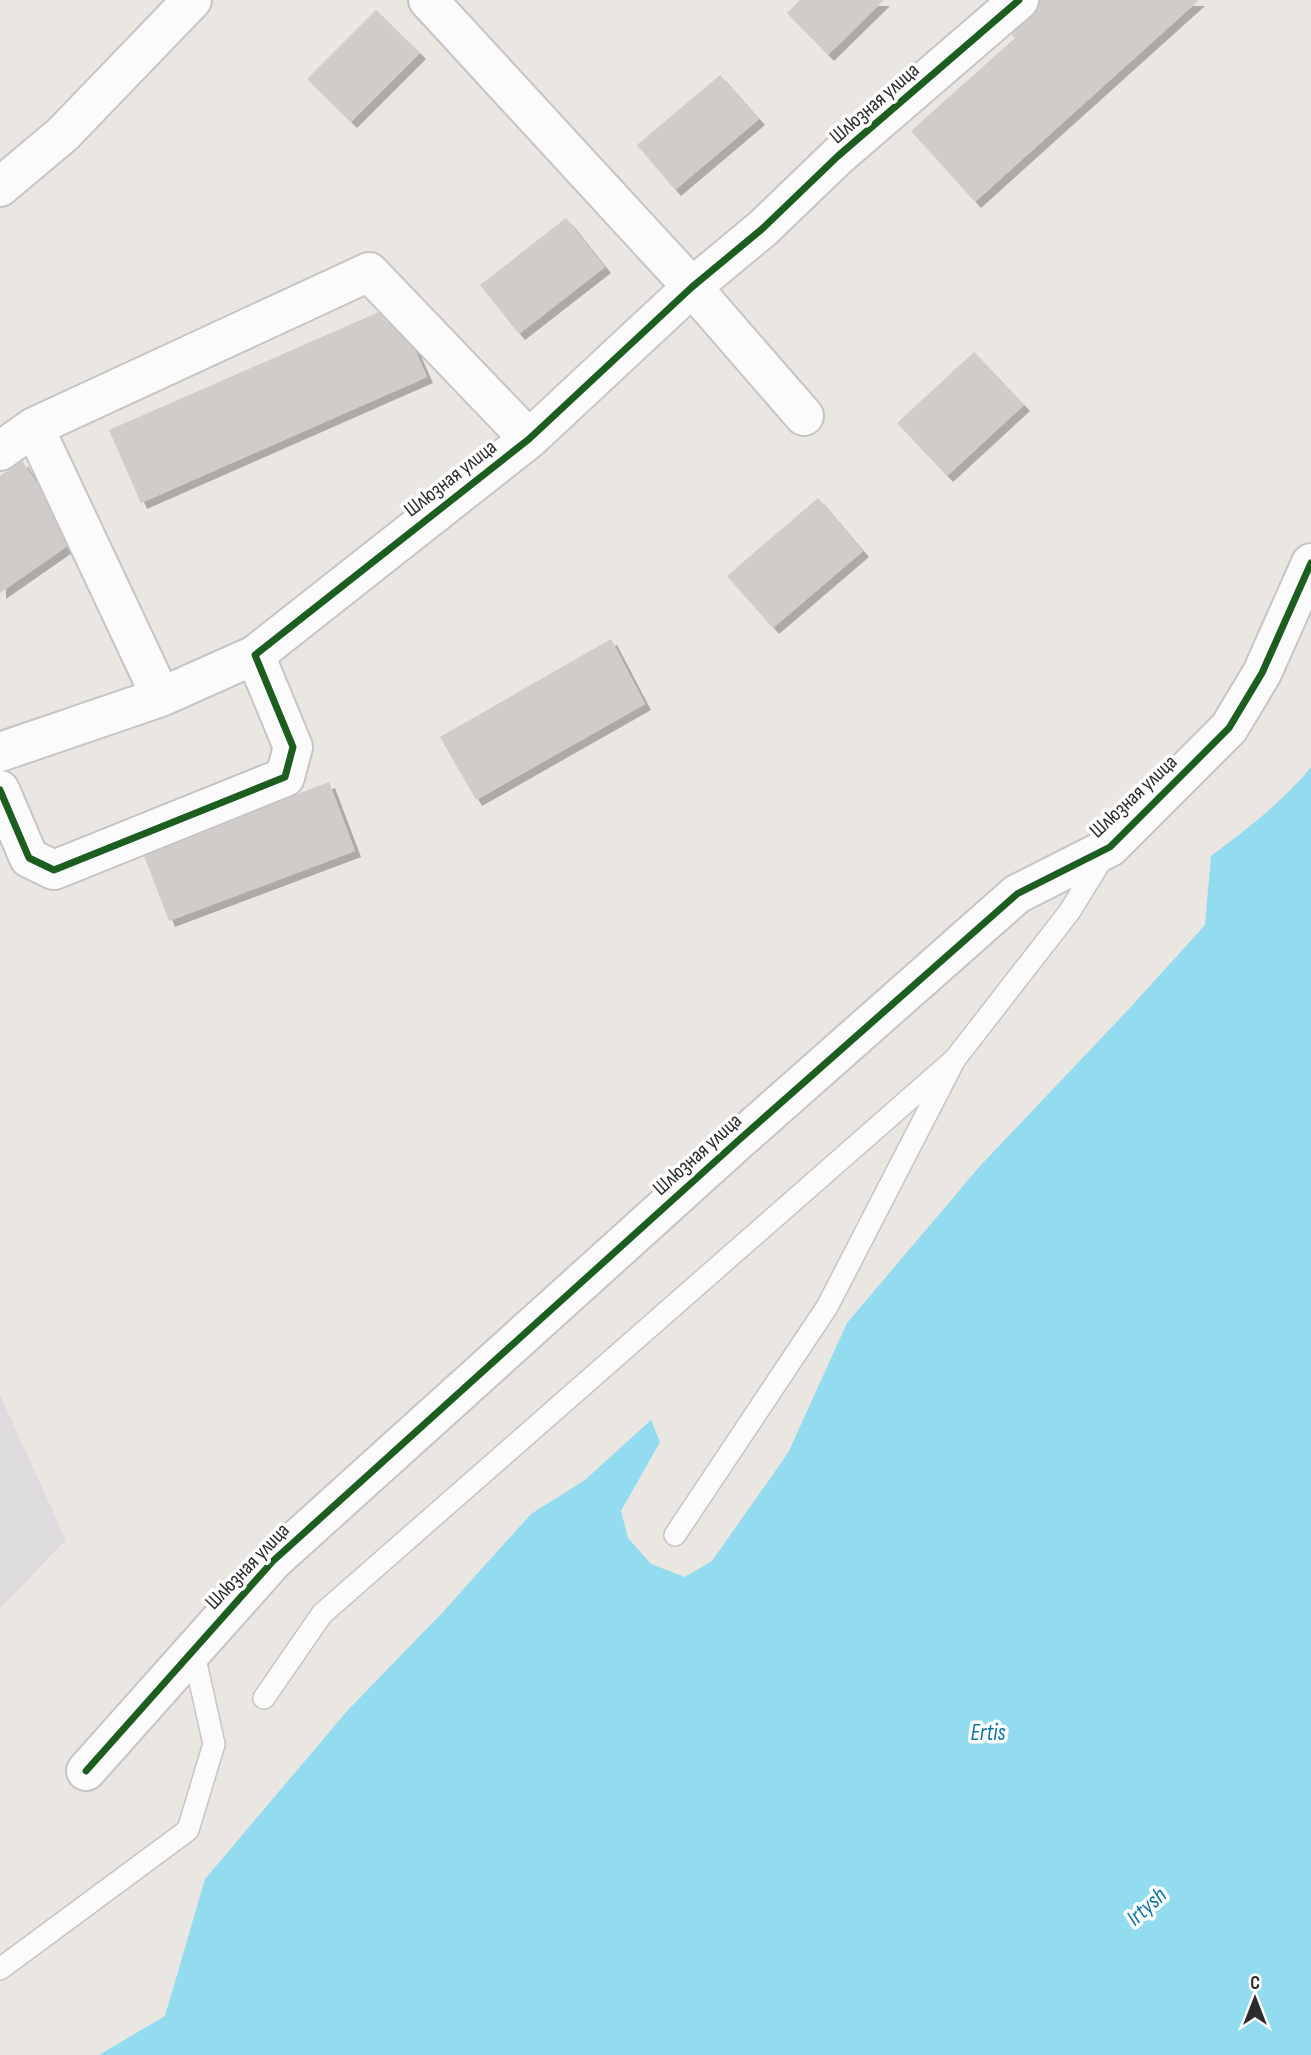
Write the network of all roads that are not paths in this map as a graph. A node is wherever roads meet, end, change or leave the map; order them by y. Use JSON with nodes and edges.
{"nodes":[{"id":1,"x":192,"y":0,"type":"edge"},
{"id":2,"x":428,"y":0,"type":"edge"},
{"id":3,"x":1019,"y":0,"type":"edge"},
{"id":4,"x":0,"y":187,"type":"edge"},
{"id":5,"x":692,"y":286,"type":"junction"},
{"id":6,"x":804,"y":416,"type":"dead end"},
{"id":7,"x":34,"y":427,"type":"junction"},
{"id":8,"x":529,"y":439,"type":"junction"},
{"id":9,"x":0,"y":451,"type":"edge"},
{"id":10,"x":1311,"y":563,"type":"edge"},
{"id":11,"x":255,"y":655,"type":"junction"},
{"id":12,"x":161,"y":697,"type":"junction"},
{"id":13,"x":0,"y":752,"type":"edge"},
{"id":14,"x":0,"y":790,"type":"edge"},
{"id":15,"x":1110,"y":847,"type":"junction"},
{"id":16,"x":955,"y":1059,"type":"junction"},
{"id":17,"x":676,"y":1535,"type":"dead end"},
{"id":18,"x":192,"y":1650,"type":"junction"},
{"id":19,"x":264,"y":1698,"type":"dead end"},
{"id":20,"x":86,"y":1771,"type":"dead end"},
{"id":21,"x":0,"y":1969,"type":"edge"}],
"edges":[{"from":1,"to":4,"type":"street"},
{"from":2,"to":5,"type":"street"},
{"from":3,"to":5,"type":"street","name":"Шлюзная улица"},
{"from":5,"to":6,"type":"street"},
{"from":5,"to":8,"type":"street","name":"Шлюзная улица"},
{"from":7,"to":8,"type":"street"},
{"from":7,"to":9,"type":"street"},
{"from":7,"to":12,"type":"street"},
{"from":8,"to":11,"type":"street","name":"Шлюзная улица"},
{"from":10,"to":15,"type":"street","name":"Шлюзная улица"},
{"from":11,"to":12,"type":"street","name":"Шлюзная улица"},
{"from":11,"to":14,"type":"street"},
{"from":12,"to":13,"type":"street","name":"Шлюзная улица"},
{"from":15,"to":16,"type":"lane"},
{"from":15,"to":18,"type":"street","name":"Шлюзная улица"},
{"from":16,"to":17,"type":"lane"},
{"from":16,"to":19,"type":"lane"},
{"from":18,"to":20,"type":"street","name":"Шлюзная улица"},
{"from":18,"to":21,"type":"lane"}]}
